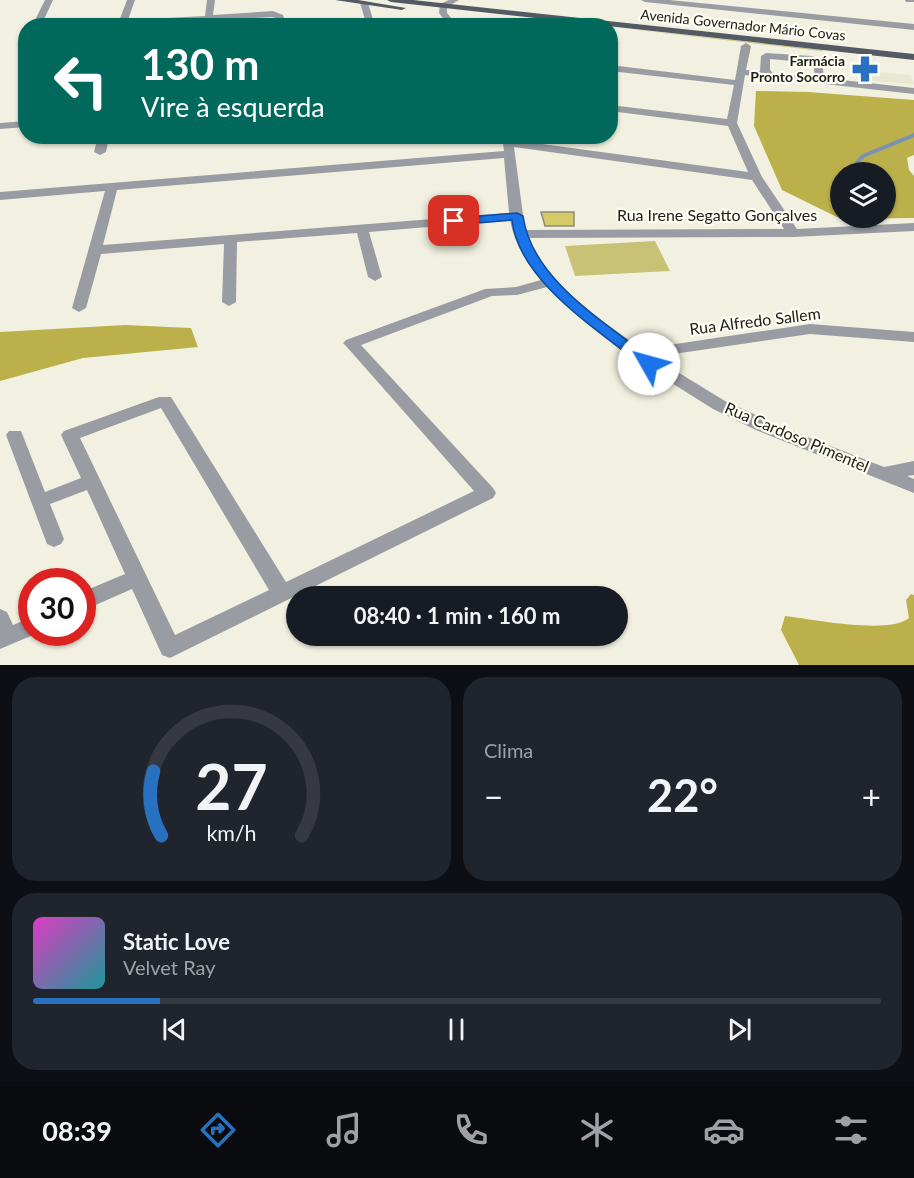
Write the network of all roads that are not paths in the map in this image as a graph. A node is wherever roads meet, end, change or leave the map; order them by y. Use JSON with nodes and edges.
{"nodes":[{"id":1,"x":49,"y":0,"type":"edge"},
{"id":2,"x":131,"y":0,"type":"edge"},
{"id":3,"x":211,"y":0,"type":"edge"},
{"id":4,"x":339,"y":0,"type":"edge"},
{"id":5,"x":391,"y":0,"type":"edge"},
{"id":6,"x":463,"y":0,"type":"edge"},
{"id":7,"x":645,"y":0,"type":"edge"},
{"id":8,"x":909,"y":0,"type":"edge"},
{"id":9,"x":914,"y":0,"type":"edge"},
{"id":10,"x":364,"y":3,"type":"junction"},
{"id":11,"x":455,"y":7,"type":"edge"},
{"id":12,"x":443,"y":10,"type":"junction"},
{"id":13,"x":209,"y":17,"type":"junction"},
{"id":14,"x":40,"y":18,"type":"edge"},
{"id":15,"x":124,"y":18,"type":"edge"},
{"id":16,"x":192,"y":18,"type":"edge"},
{"id":17,"x":281,"y":18,"type":"edge"},
{"id":18,"x":369,"y":18,"type":"edge"},
{"id":19,"x":449,"y":18,"type":"edge"},
{"id":20,"x":516,"y":18,"type":"edge"},
{"id":21,"x":552,"y":18,"type":"edge"},
{"id":22,"x":618,"y":26,"type":"edge"},
{"id":23,"x":914,"y":27,"type":"edge"},
{"id":24,"x":618,"y":32,"type":"edge"},
{"id":25,"x":746,"y":46,"type":"junction"},
{"id":26,"x":790,"y":58,"type":"junction"},
{"id":27,"x":913,"y":59,"type":"edge"},
{"id":28,"x":618,"y":69,"type":"edge"},
{"id":29,"x":771,"y":76,"type":"junction"},
{"id":30,"x":740,"y":77,"type":"junction"},
{"id":31,"x":789,"y":78,"type":"junction"},
{"id":32,"x":820,"y":81,"type":"junction"},
{"id":33,"x":914,"y":91,"type":"edge"},
{"id":34,"x":618,"y":109,"type":"edge"},
{"id":35,"x":732,"y":123,"type":"junction"},
{"id":36,"x":18,"y":125,"type":"edge"},
{"id":37,"x":0,"y":126,"type":"edge"},
{"id":38,"x":102,"y":144,"type":"edge"},
{"id":39,"x":509,"y":144,"type":"edge"},
{"id":40,"x":100,"y":152,"type":"dead end"},
{"id":41,"x":756,"y":177,"type":"junction"},
{"id":42,"x":112,"y":187,"type":"junction"},
{"id":43,"x":0,"y":196,"type":"edge"},
{"id":44,"x":517,"y":216,"type":"junction"},
{"id":45,"x":914,"y":227,"type":"edge"},
{"id":46,"x":362,"y":229,"type":"junction"},
{"id":47,"x":794,"y":233,"type":"junction"},
{"id":48,"x":519,"y":234,"type":"junction"},
{"id":49,"x":231,"y":239,"type":"junction"},
{"id":50,"x":95,"y":250,"type":"junction"},
{"id":51,"x":375,"y":277,"type":"dead end"},
{"id":52,"x":549,"y":282,"type":"junction"},
{"id":53,"x":229,"y":302,"type":"dead end"},
{"id":54,"x":79,"y":308,"type":"dead end"},
{"id":55,"x":914,"y":337,"type":"edge"},
{"id":56,"x":637,"y":355,"type":"junction"},
{"id":57,"x":15,"y":435,"type":"dead end"},
{"id":58,"x":914,"y":468,"type":"edge"},
{"id":59,"x":884,"y":473,"type":"junction"},
{"id":60,"x":92,"y":481,"type":"junction"},
{"id":61,"x":914,"y":486,"type":"edge"},
{"id":62,"x":40,"y":501,"type":"junction"},
{"id":63,"x":54,"y":539,"type":"dead end"},
{"id":64,"x":137,"y":578,"type":"junction"},
{"id":65,"x":282,"y":593,"type":"junction"},
{"id":66,"x":96,"y":597,"type":"edge"},
{"id":67,"x":18,"y":629,"type":"edge"},
{"id":68,"x":2,"y":632,"type":"edge"}],
"edges":[{"from":1,"to":14,"type":"street"},
{"from":2,"to":15,"type":"street"},
{"from":3,"to":13,"type":"street"},
{"from":4,"to":10,"type":"main road","name":"Avenida Governador Mário Covas"},
{"from":5,"to":12,"type":"main road","name":"Avenida Governador Mário Covas"},
{"from":6,"to":11,"type":"street"},
{"from":7,"to":23,"type":"street"},
{"from":8,"to":9,"type":"street"},
{"from":10,"to":12,"type":"main road","name":"Avenida Governador Mário Covas"},
{"from":10,"to":18,"type":"street"},
{"from":11,"to":12,"type":"main road","name":"Avenida Governador Mário Covas"},
{"from":11,"to":20,"type":"main road","name":"Avenida Governador Mário Covas"},
{"from":11,"to":21,"type":"main road","name":"Avenida Governador Mário Covas"},
{"from":12,"to":19,"type":"street"},
{"from":13,"to":16,"type":"street"},
{"from":13,"to":17,"type":"street"},
{"from":22,"to":27,"type":"main road","name":"Avenida Governador Mário Covas"},
{"from":24,"to":25,"type":"main road","name":"Avenida Governador Mário Covas"},
{"from":25,"to":27,"type":"main road","name":"Avenida Governador Mário Covas"},
{"from":25,"to":30,"type":"street"},
{"from":26,"to":29,"type":"street"},
{"from":26,"to":31,"type":"street"},
{"from":26,"to":32,"type":"street"},
{"from":28,"to":30,"type":"street"},
{"from":29,"to":30,"type":"street"},
{"from":29,"to":31,"type":"street"},
{"from":30,"to":35,"type":"street"},
{"from":31,"to":32,"type":"street"},
{"from":32,"to":33,"type":"street"},
{"from":34,"to":35,"type":"street"},
{"from":35,"to":41,"type":"street"},
{"from":36,"to":37,"type":"street"},
{"from":38,"to":40,"type":"street"},
{"from":39,"to":41,"type":"street"},
{"from":39,"to":42,"type":"street"},
{"from":39,"to":44,"type":"street","name":"Rua Cardoso Pimentel"},
{"from":41,"to":47,"type":"street"},
{"from":42,"to":43,"type":"street"},
{"from":42,"to":50,"type":"street"},
{"from":44,"to":46,"type":"street"},
{"from":44,"to":48,"type":"street","name":"Rua Cardoso Pimentel"},
{"from":45,"to":47,"type":"street","name":"Rua Irene Segatto Gonçalves"},
{"from":46,"to":49,"type":"street"},
{"from":46,"to":51,"type":"street"},
{"from":47,"to":48,"type":"street","name":"Rua Irene Segatto Gonçalves"},
{"from":48,"to":52,"type":"street","name":"Rua Cardoso Pimentel"},
{"from":49,"to":50,"type":"street"},
{"from":49,"to":53,"type":"street"},
{"from":50,"to":54,"type":"street"},
{"from":52,"to":56,"type":"street","name":"Rua Cardoso Pimentel"},
{"from":52,"to":65,"type":"street"},
{"from":55,"to":56,"type":"street","name":"Rua Alfredo Sallem"},
{"from":56,"to":59,"type":"street","name":"Rua Cardoso Pimentel"},
{"from":57,"to":62,"type":"street"},
{"from":58,"to":59,"type":"street"},
{"from":59,"to":61,"type":"street","name":"Rua Cardoso Pimentel"},
{"from":60,"to":62,"type":"street"},
{"from":60,"to":64,"type":"street"},
{"from":60,"to":65,"type":"street"},
{"from":62,"to":63,"type":"street"},
{"from":64,"to":65,"type":"street"},
{"from":64,"to":66,"type":"street"},
{"from":67,"to":68,"type":"street"}]}
